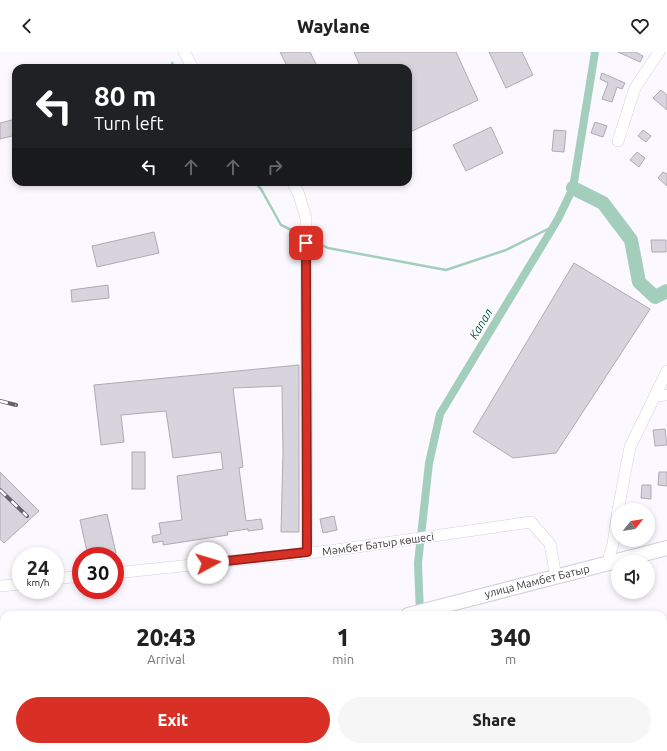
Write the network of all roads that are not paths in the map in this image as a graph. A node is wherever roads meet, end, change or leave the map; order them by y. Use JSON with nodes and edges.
{"nodes":[{"id":1,"x":184,"y":52,"type":"edge"},
{"id":2,"x":659,"y":52,"type":"edge"},
{"id":3,"x":191,"y":64,"type":"edge"},
{"id":4,"x":618,"y":142,"type":"dead end"},
{"id":5,"x":294,"y":186,"type":"edge"},
{"id":6,"x":667,"y":371,"type":"edge"},
{"id":7,"x":655,"y":396,"type":"junction"},
{"id":8,"x":667,"y":396,"type":"edge"},
{"id":9,"x":619,"y":503,"type":"edge"},
{"id":10,"x":612,"y":547,"type":"edge"},
{"id":11,"x":667,"y":548,"type":"edge"},
{"id":12,"x":307,"y":552,"type":"junction"},
{"id":13,"x":606,"y":564,"type":"junction"},
{"id":14,"x":124,"y":572,"type":"edge"},
{"id":15,"x":556,"y":577,"type":"junction"},
{"id":16,"x":12,"y":585,"type":"edge"},
{"id":17,"x":0,"y":586,"type":"edge"},
{"id":18,"x":422,"y":611,"type":"edge"}],
"edges":[{"from":1,"to":3,"type":"street"},
{"from":2,"to":4,"type":"street"},
{"from":5,"to":12,"type":"street"},
{"from":6,"to":7,"type":"street"},
{"from":7,"to":8,"type":"street"},
{"from":7,"to":9,"type":"street"},
{"from":10,"to":13,"type":"street"},
{"from":11,"to":13,"type":"main road","name":"улица Мамбет Батыр"},
{"from":12,"to":14,"type":"street","name":"Мәмбет Батыр көшесі"},
{"from":12,"to":15,"type":"street","name":"Мәмбет Батыр көшесі"},
{"from":13,"to":15,"type":"main road","name":"улица Мамбет Батыр"},
{"from":15,"to":18,"type":"main road","name":"улица Мамбет Батыр"},
{"from":16,"to":17,"type":"street"}]}
